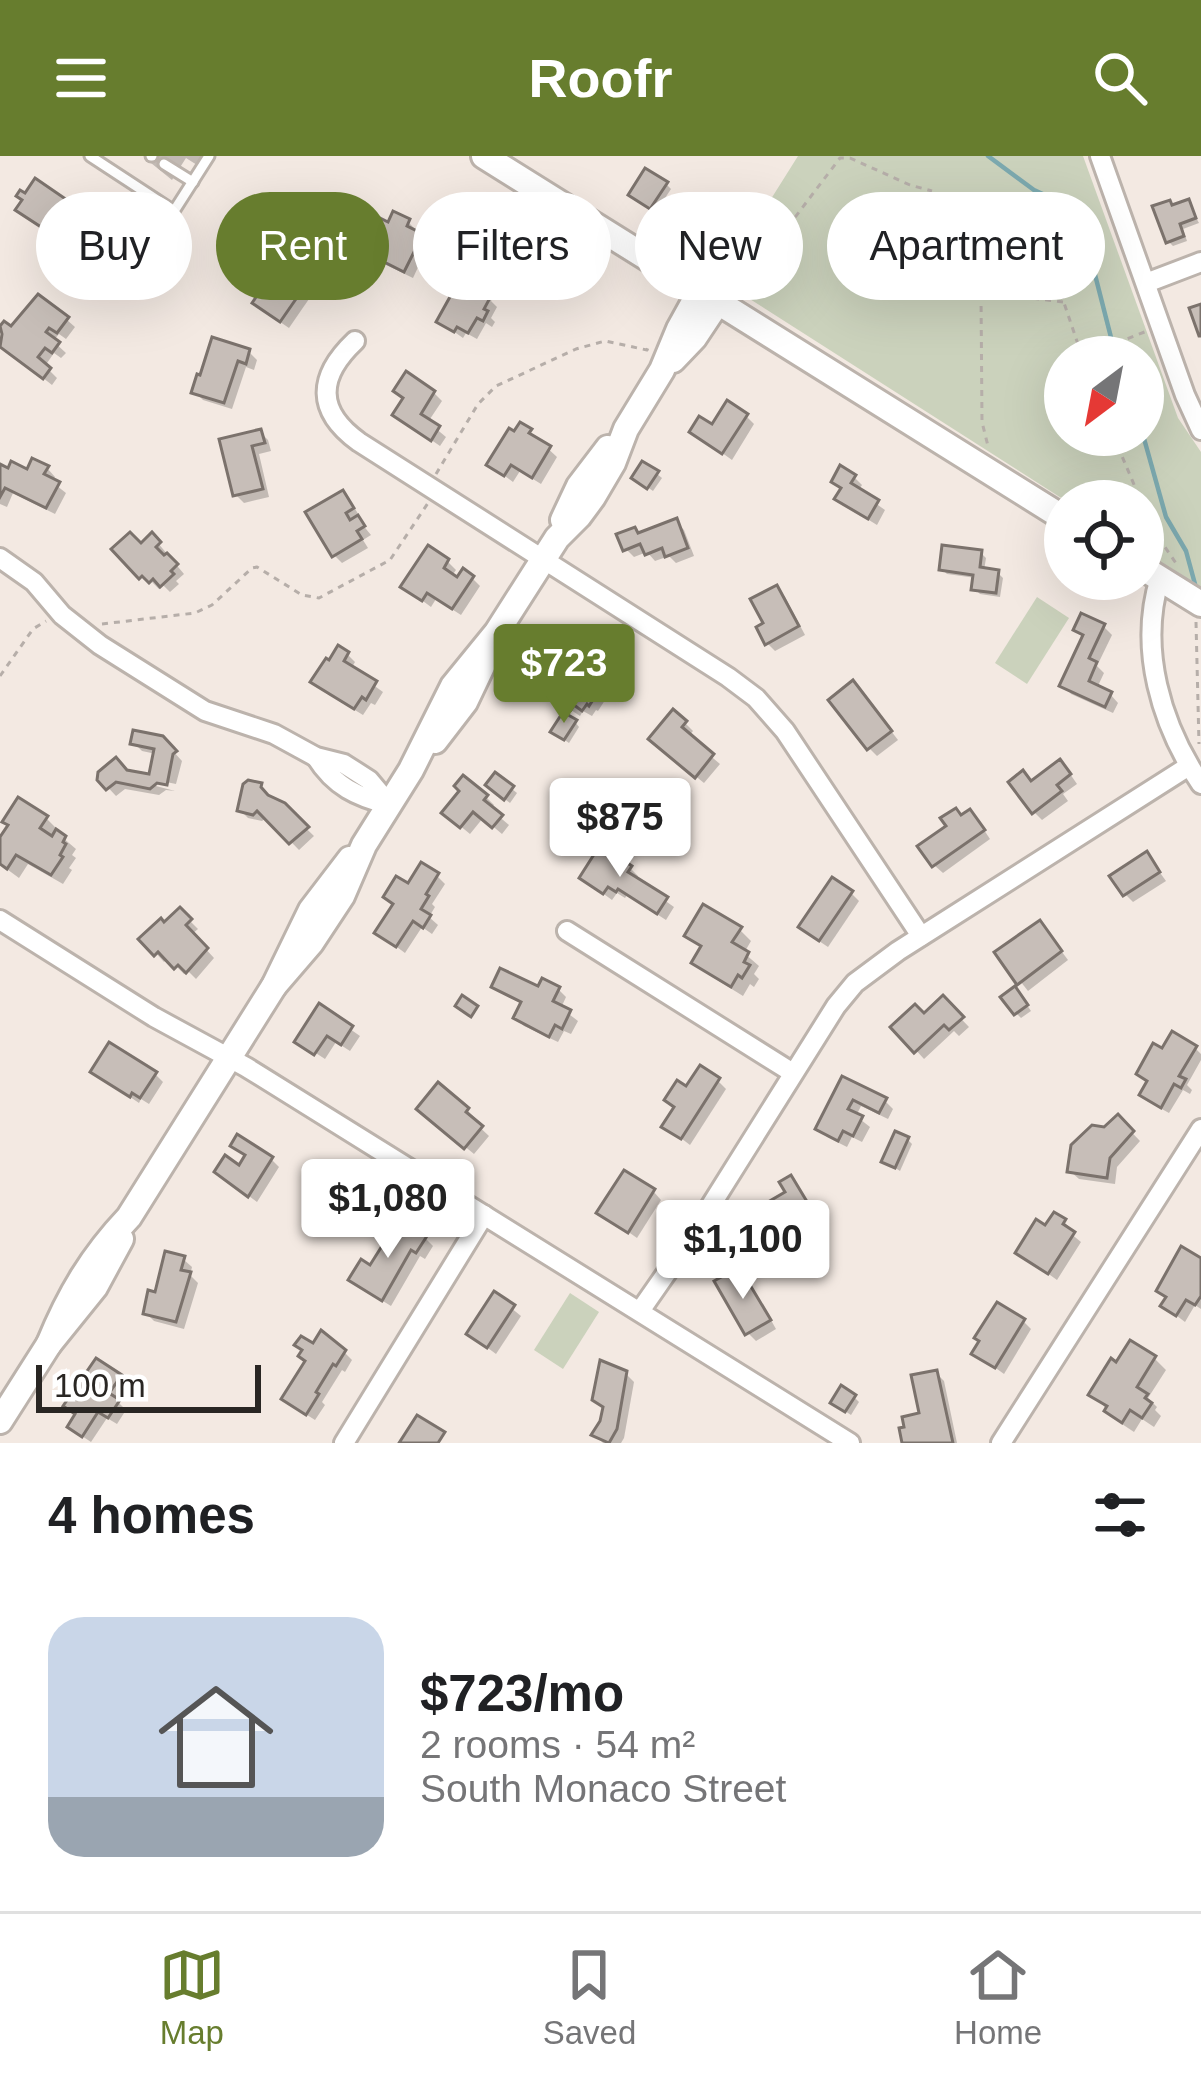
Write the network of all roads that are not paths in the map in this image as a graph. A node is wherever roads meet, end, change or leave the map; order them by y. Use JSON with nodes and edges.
{"nodes":[{"id":1,"x":90,"y":156,"type":"edge"},
{"id":2,"x":209,"y":156,"type":"edge"},
{"id":3,"x":484,"y":156,"type":"edge"},
{"id":4,"x":1100,"y":156,"type":"edge"},
{"id":5,"x":164,"y":164,"type":"dead end"},
{"id":6,"x":193,"y":182,"type":"junction"},
{"id":7,"x":635,"y":251,"type":"edge"},
{"id":8,"x":1201,"y":262,"type":"edge"},
{"id":9,"x":1147,"y":283,"type":"junction"},
{"id":10,"x":706,"y":300,"type":"edge"},
{"id":11,"x":714,"y":300,"type":"edge"},
{"id":12,"x":355,"y":341,"type":"dead end"},
{"id":13,"x":1201,"y":430,"type":"edge"},
{"id":14,"x":1044,"y":506,"type":"edge"},
{"id":15,"x":551,"y":549,"type":"junction"},
{"id":16,"x":0,"y":558,"type":"edge"},
{"id":17,"x":1164,"y":576,"type":"edge"},
{"id":18,"x":1154,"y":600,"type":"edge"},
{"id":19,"x":1198,"y":612,"type":"edge"},
{"id":20,"x":1194,"y":762,"type":"edge"},
{"id":21,"x":1201,"y":784,"type":"edge"},
{"id":22,"x":390,"y":805,"type":"junction"},
{"id":23,"x":0,"y":920,"type":"edge"},
{"id":24,"x":567,"y":931,"type":"dead end"},
{"id":25,"x":921,"y":936,"type":"junction"},
{"id":26,"x":229,"y":1058,"type":"junction"},
{"id":27,"x":794,"y":1073,"type":"junction"},
{"id":28,"x":1201,"y":1129,"type":"edge"},
{"id":29,"x":484,"y":1215,"type":"junction"},
{"id":30,"x":640,"y":1311,"type":"junction"},
{"id":31,"x":0,"y":1421,"type":"edge"},
{"id":32,"x":344,"y":1443,"type":"edge"},
{"id":33,"x":850,"y":1443,"type":"edge"},
{"id":34,"x":1001,"y":1443,"type":"edge"}],
"edges":[{"from":1,"to":6,"type":"lane"},
{"from":2,"to":6,"type":"lane"},
{"from":3,"to":7,"type":"street"},
{"from":4,"to":9,"type":"street"},
{"from":5,"to":6,"type":"lane"},
{"from":8,"to":9,"type":"street"},
{"from":9,"to":13,"type":"street"},
{"from":10,"to":15,"type":"street"},
{"from":11,"to":14,"type":"street"},
{"from":12,"to":15,"type":"street"},
{"from":15,"to":22,"type":"street"},
{"from":15,"to":25,"type":"street"},
{"from":16,"to":22,"type":"street"},
{"from":17,"to":19,"type":"street"},
{"from":18,"to":20,"type":"street"},
{"from":20,"to":21,"type":"street"},
{"from":20,"to":25,"type":"street"},
{"from":22,"to":26,"type":"street"},
{"from":23,"to":26,"type":"street"},
{"from":24,"to":27,"type":"street"},
{"from":25,"to":27,"type":"street"},
{"from":26,"to":29,"type":"street"},
{"from":26,"to":31,"type":"street"},
{"from":27,"to":30,"type":"street"},
{"from":28,"to":34,"type":"street"},
{"from":29,"to":30,"type":"street"},
{"from":29,"to":32,"type":"street"},
{"from":30,"to":33,"type":"street"}]}
